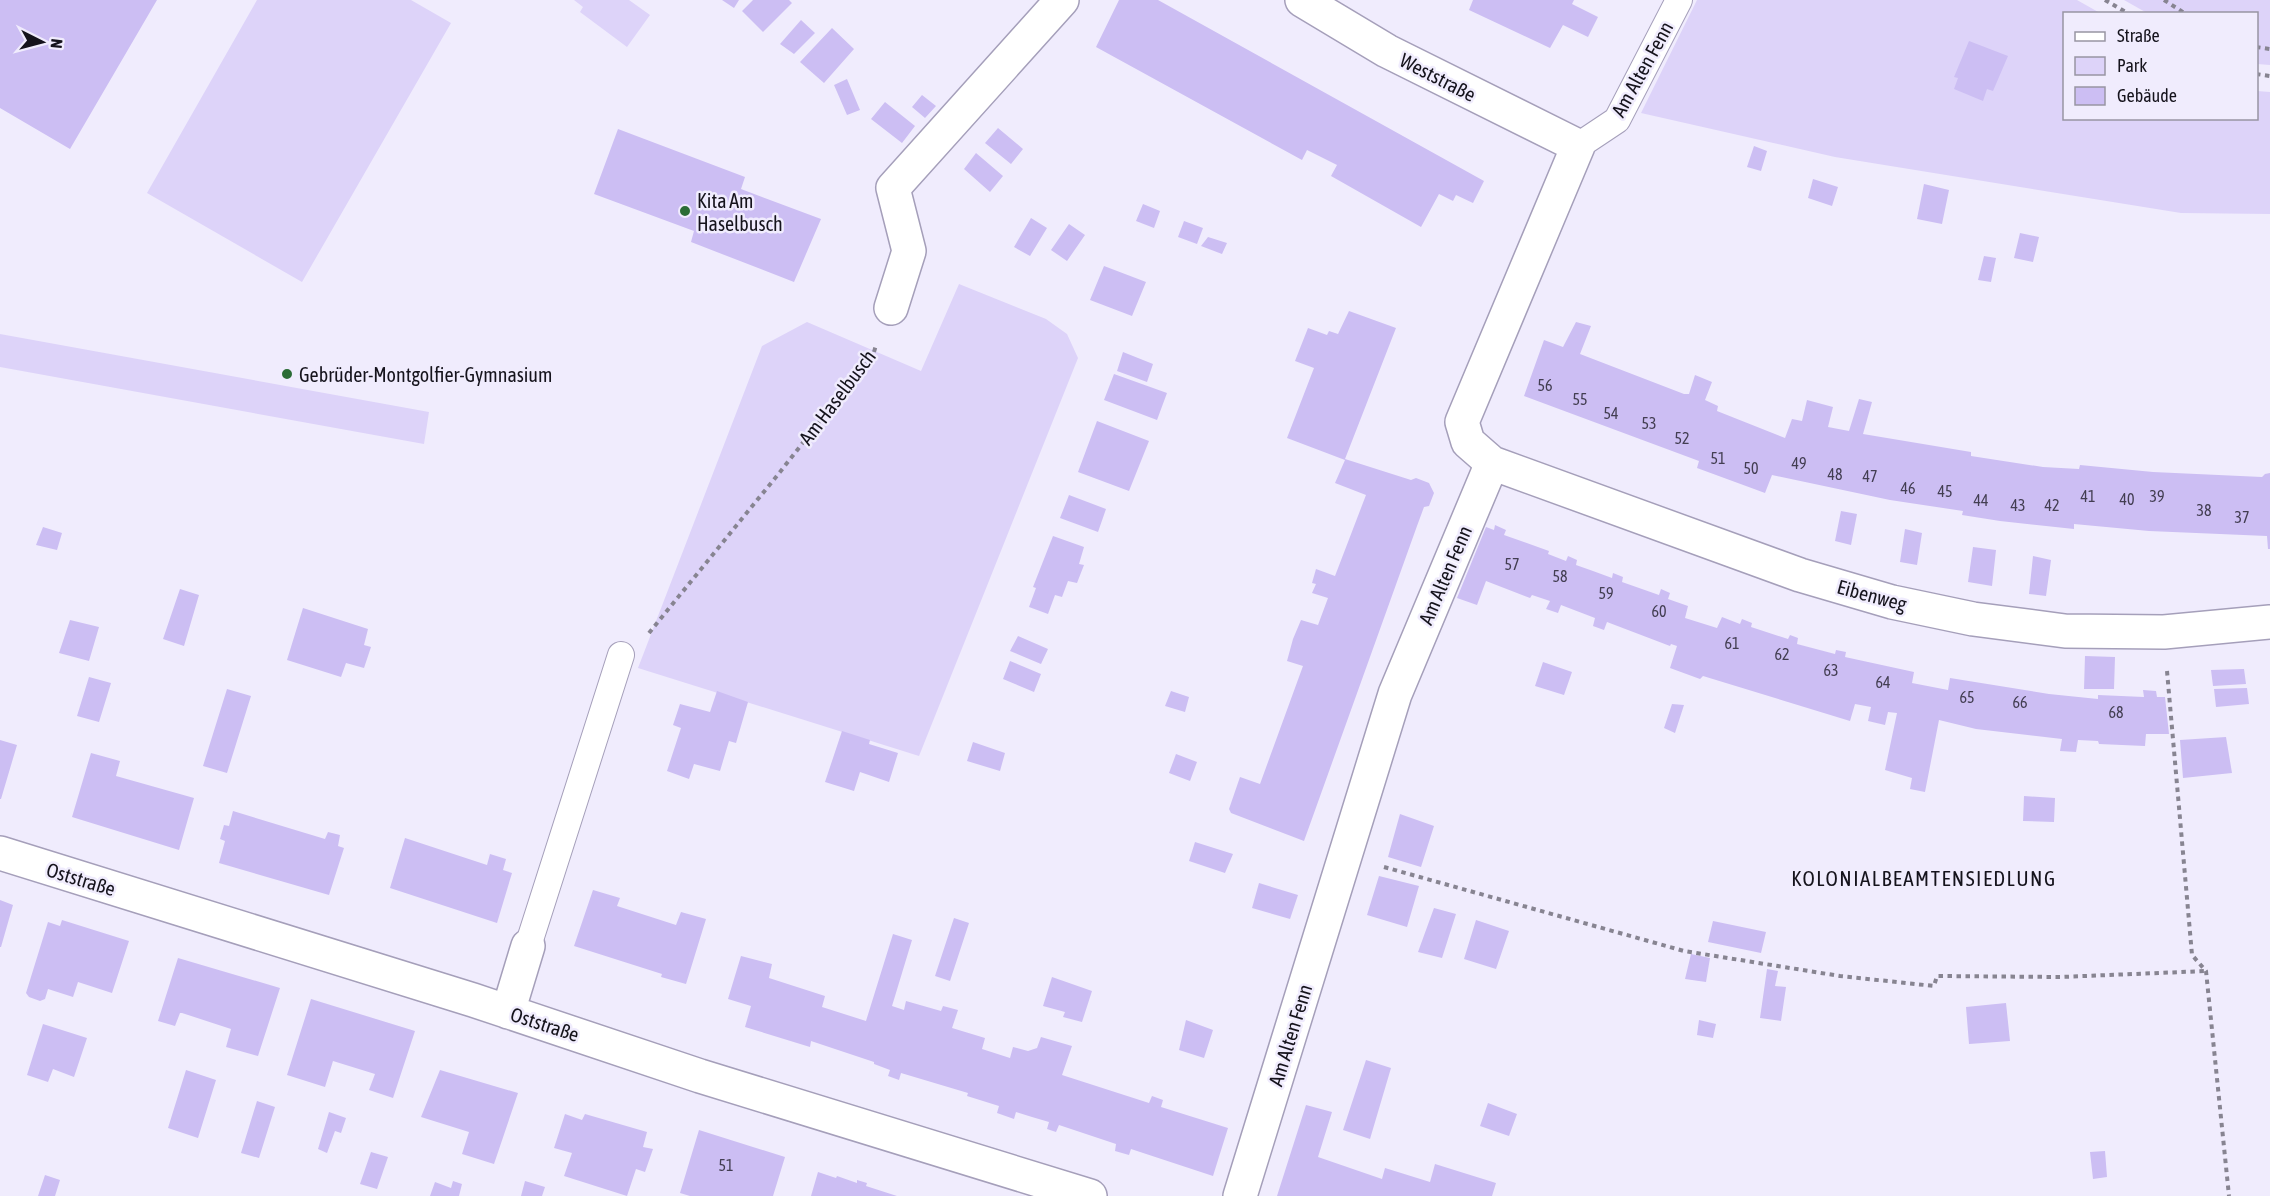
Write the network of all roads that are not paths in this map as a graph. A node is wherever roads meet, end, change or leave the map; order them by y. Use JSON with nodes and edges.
{"nodes":[{"id":1,"x":1062,"y":0,"type":"edge"},
{"id":2,"x":1302,"y":0,"type":"edge"},
{"id":3,"x":1679,"y":0,"type":"edge"},
{"id":4,"x":1578,"y":146,"type":"junction"},
{"id":5,"x":891,"y":308,"type":"road end"},
{"id":6,"x":1492,"y":463,"type":"junction"},
{"id":7,"x":2270,"y":622,"type":"edge"},
{"id":8,"x":621,"y":655,"type":"road end"},
{"id":9,"x":0,"y":853,"type":"edge"},
{"id":10,"x":528,"y":946,"type":"joint"},
{"id":11,"x":508,"y":1012,"type":"junction"},
{"id":12,"x":1090,"y":1196,"type":"edge"},
{"id":13,"x":1240,"y":1196,"type":"edge"}],
"edges":[{"from":1,"to":5,"type":"street"},
{"from":2,"to":4,"type":"street","name":"Weststraße"},
{"from":3,"to":4,"type":"lane","name":"Am Alten Fenn"},
{"from":4,"to":6,"type":"street"},
{"from":6,"to":7,"type":"street","name":"Eibenweg"},
{"from":6,"to":13,"type":"street","name":"Am Alten Fenn"},
{"from":8,"to":10,"type":"lane"},
{"from":9,"to":11,"type":"street","name":"Oststraße"},
{"from":10,"to":11,"type":"street"},
{"from":11,"to":12,"type":"street","name":"Oststraße"}]}
